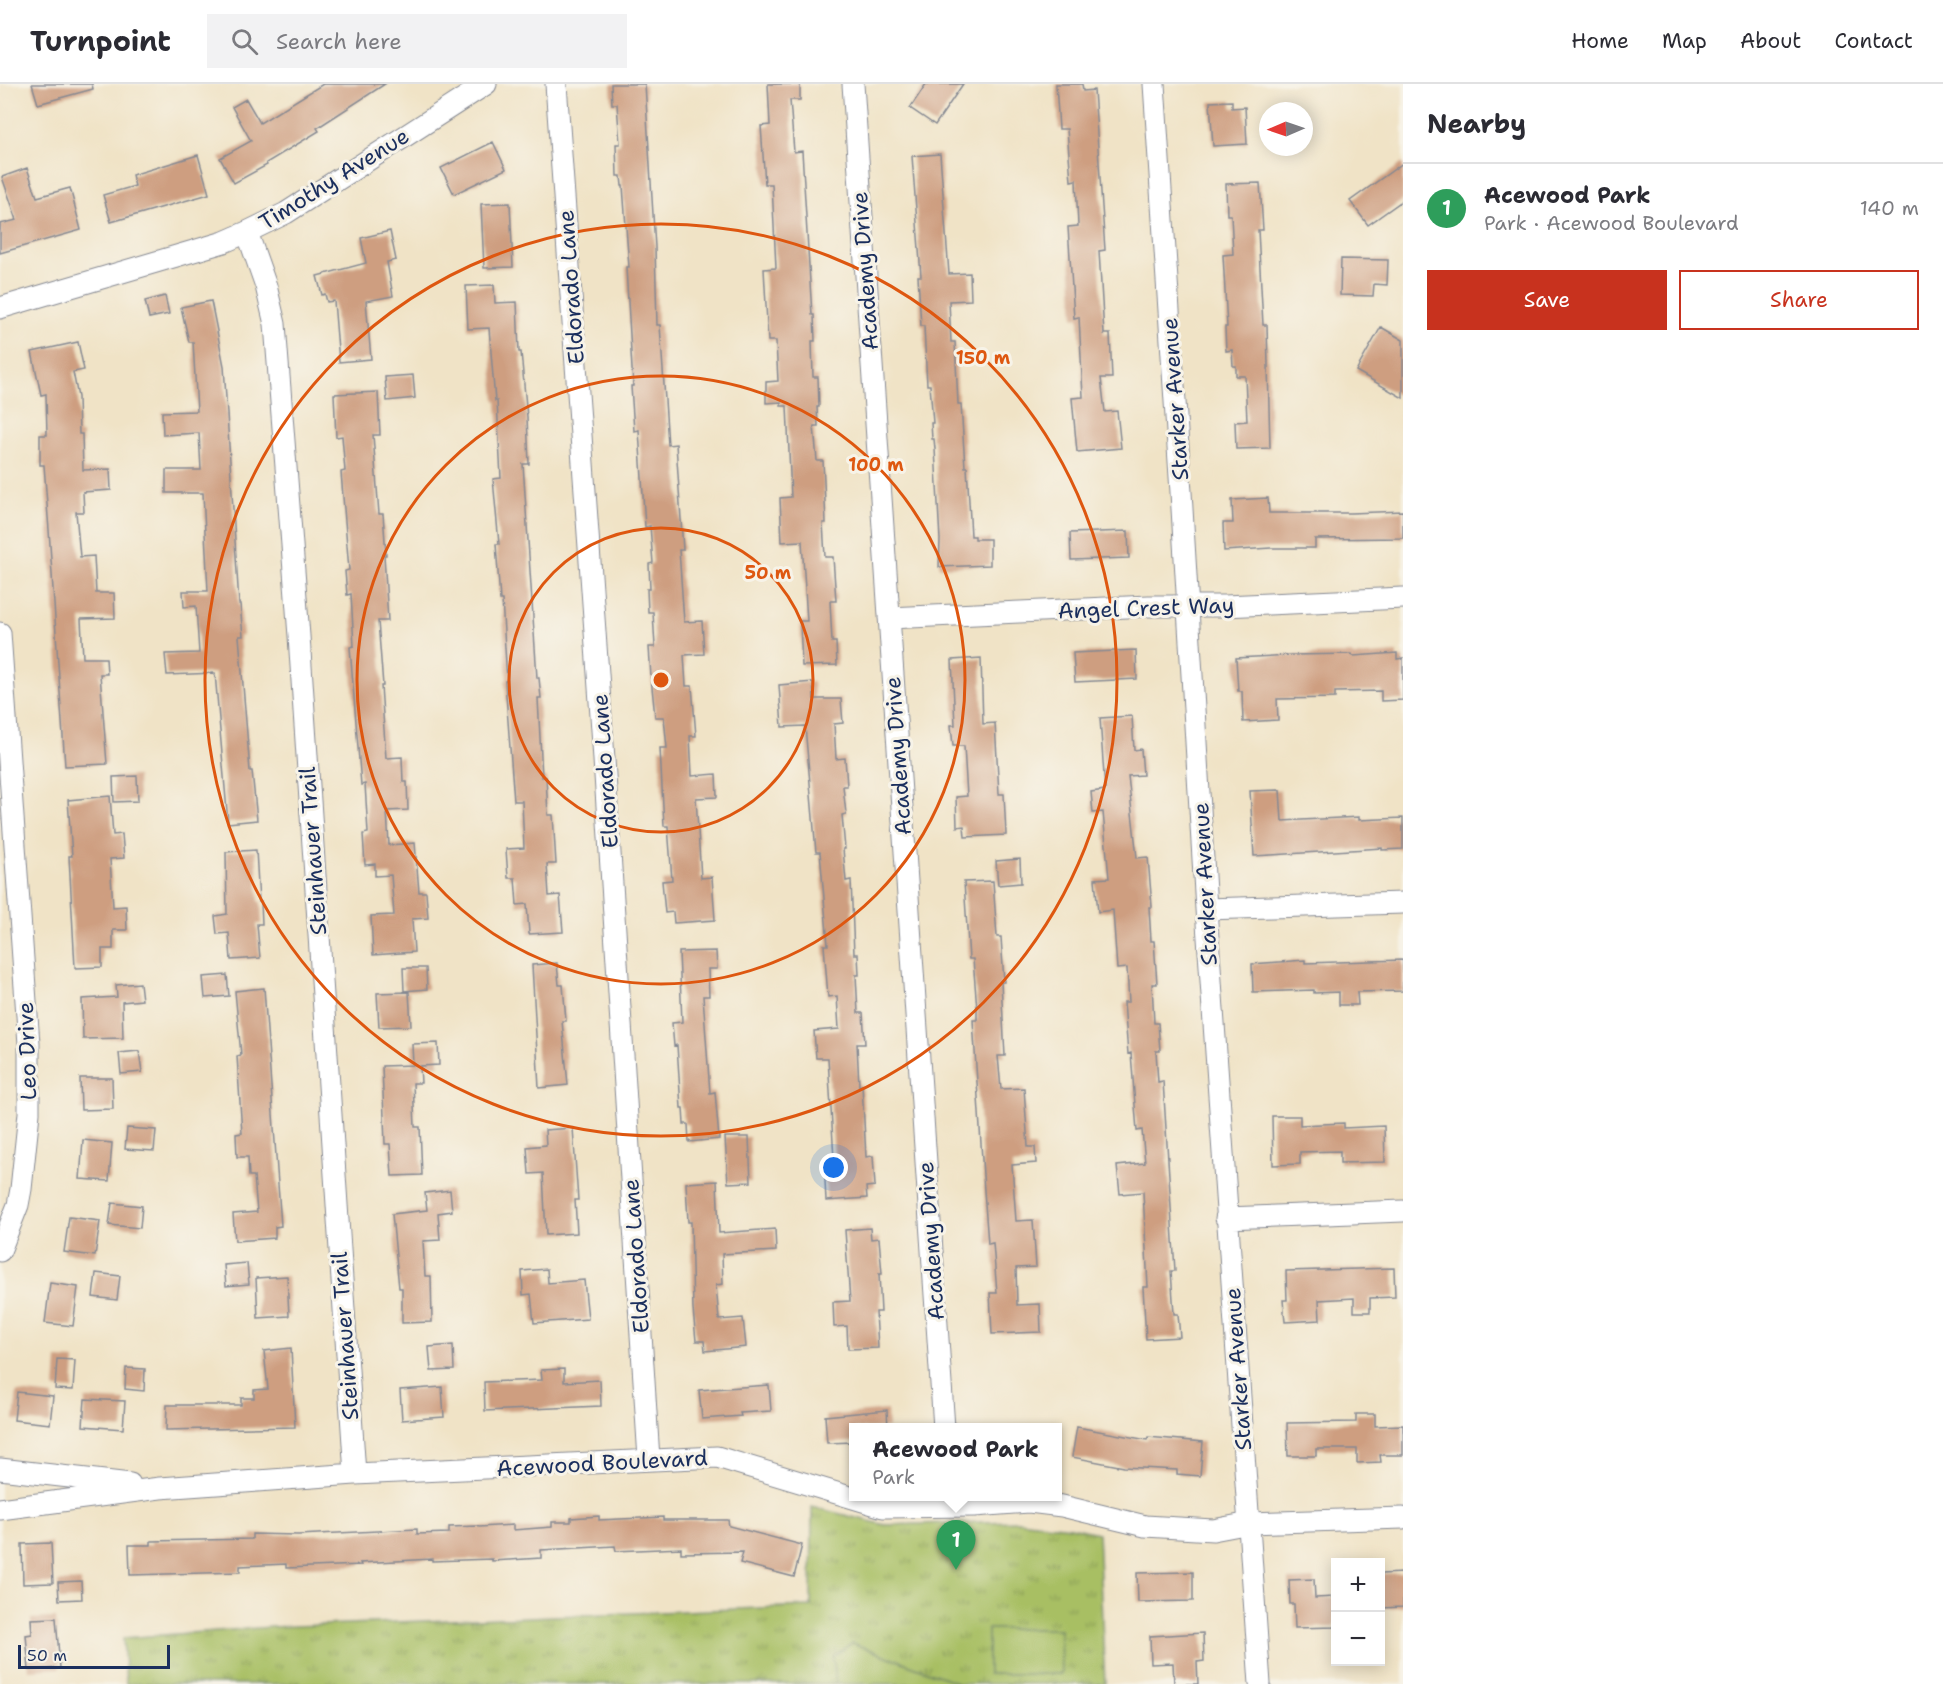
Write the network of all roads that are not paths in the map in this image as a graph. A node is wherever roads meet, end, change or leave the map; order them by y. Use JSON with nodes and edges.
{"nodes":[{"id":1,"x":486,"y":84,"type":"edge"},
{"id":2,"x":556,"y":84,"type":"edge"},
{"id":3,"x":853,"y":84,"type":"edge"},
{"id":4,"x":1154,"y":84,"type":"edge"},
{"id":5,"x":248,"y":232,"type":"junction"},
{"id":6,"x":0,"y":308,"type":"edge"},
{"id":7,"x":1403,"y":598,"type":"edge"},
{"id":8,"x":1186,"y":606,"type":"junction"},
{"id":9,"x":889,"y":618,"type":"junction"},
{"id":10,"x":0,"y":633,"type":"edge"},
{"id":11,"x":1,"y":662,"type":"edge"},
{"id":12,"x":1403,"y":903,"type":"edge"},
{"id":13,"x":1206,"y":909,"type":"junction"},
{"id":14,"x":1403,"y":1211,"type":"edge"},
{"id":15,"x":1226,"y":1218,"type":"junction"},
{"id":16,"x":0,"y":1251,"type":"edge"},
{"id":17,"x":944,"y":1423,"type":"edge"},
{"id":18,"x":649,"y":1459,"type":"junction"},
{"id":19,"x":0,"y":1469,"type":"edge"},
{"id":20,"x":355,"y":1474,"type":"junction"},
{"id":21,"x":160,"y":1488,"type":"junction"},
{"id":22,"x":849,"y":1497,"type":"edge"},
{"id":23,"x":863,"y":1501,"type":"edge"},
{"id":24,"x":951,"y":1501,"type":"edge"},
{"id":25,"x":0,"y":1509,"type":"edge"},
{"id":26,"x":1403,"y":1518,"type":"edge"},
{"id":27,"x":1250,"y":1523,"type":"junction"},
{"id":28,"x":1260,"y":1684,"type":"edge"}],
"edges":[{"from":1,"to":5,"type":"street","name":"Timothy Avenue"},
{"from":2,"to":18,"type":"street","name":"Eldorado Lane"},
{"from":3,"to":9,"type":"street","name":"Academy Drive"},
{"from":4,"to":8,"type":"street","name":"Starker Avenue"},
{"from":5,"to":6,"type":"street","name":"Timothy Avenue"},
{"from":5,"to":20,"type":"street","name":"Steinhauer Trail"},
{"from":7,"to":8,"type":"street","name":"Angel Crest Way"},
{"from":8,"to":9,"type":"street","name":"Angel Crest Way"},
{"from":8,"to":13,"type":"street","name":"Starker Avenue"},
{"from":9,"to":17,"type":"street","name":"Academy Drive"},
{"from":10,"to":11,"type":"street","name":"Leo Drive"},
{"from":11,"to":16,"type":"street","name":"Leo Drive"},
{"from":12,"to":13,"type":"street"},
{"from":13,"to":15,"type":"street","name":"Starker Avenue"},
{"from":14,"to":15,"type":"street"},
{"from":15,"to":27,"type":"street","name":"Starker Avenue"},
{"from":18,"to":20,"type":"street","name":"Acewood Boulevard"},
{"from":18,"to":22,"type":"street","name":"Acewood Boulevard"},
{"from":19,"to":21,"type":"street","name":"Acewood Boulevard"},
{"from":20,"to":21,"type":"street","name":"Acewood Boulevard"},
{"from":21,"to":25,"type":"street","name":"Acewood Boulevard"},
{"from":23,"to":24,"type":"street","name":"Acewood Boulevard"},
{"from":24,"to":27,"type":"street","name":"Acewood Boulevard"},
{"from":26,"to":27,"type":"street","name":"Acewood Boulevard"},
{"from":27,"to":28,"type":"street","name":"Starker Avenue"}]}
